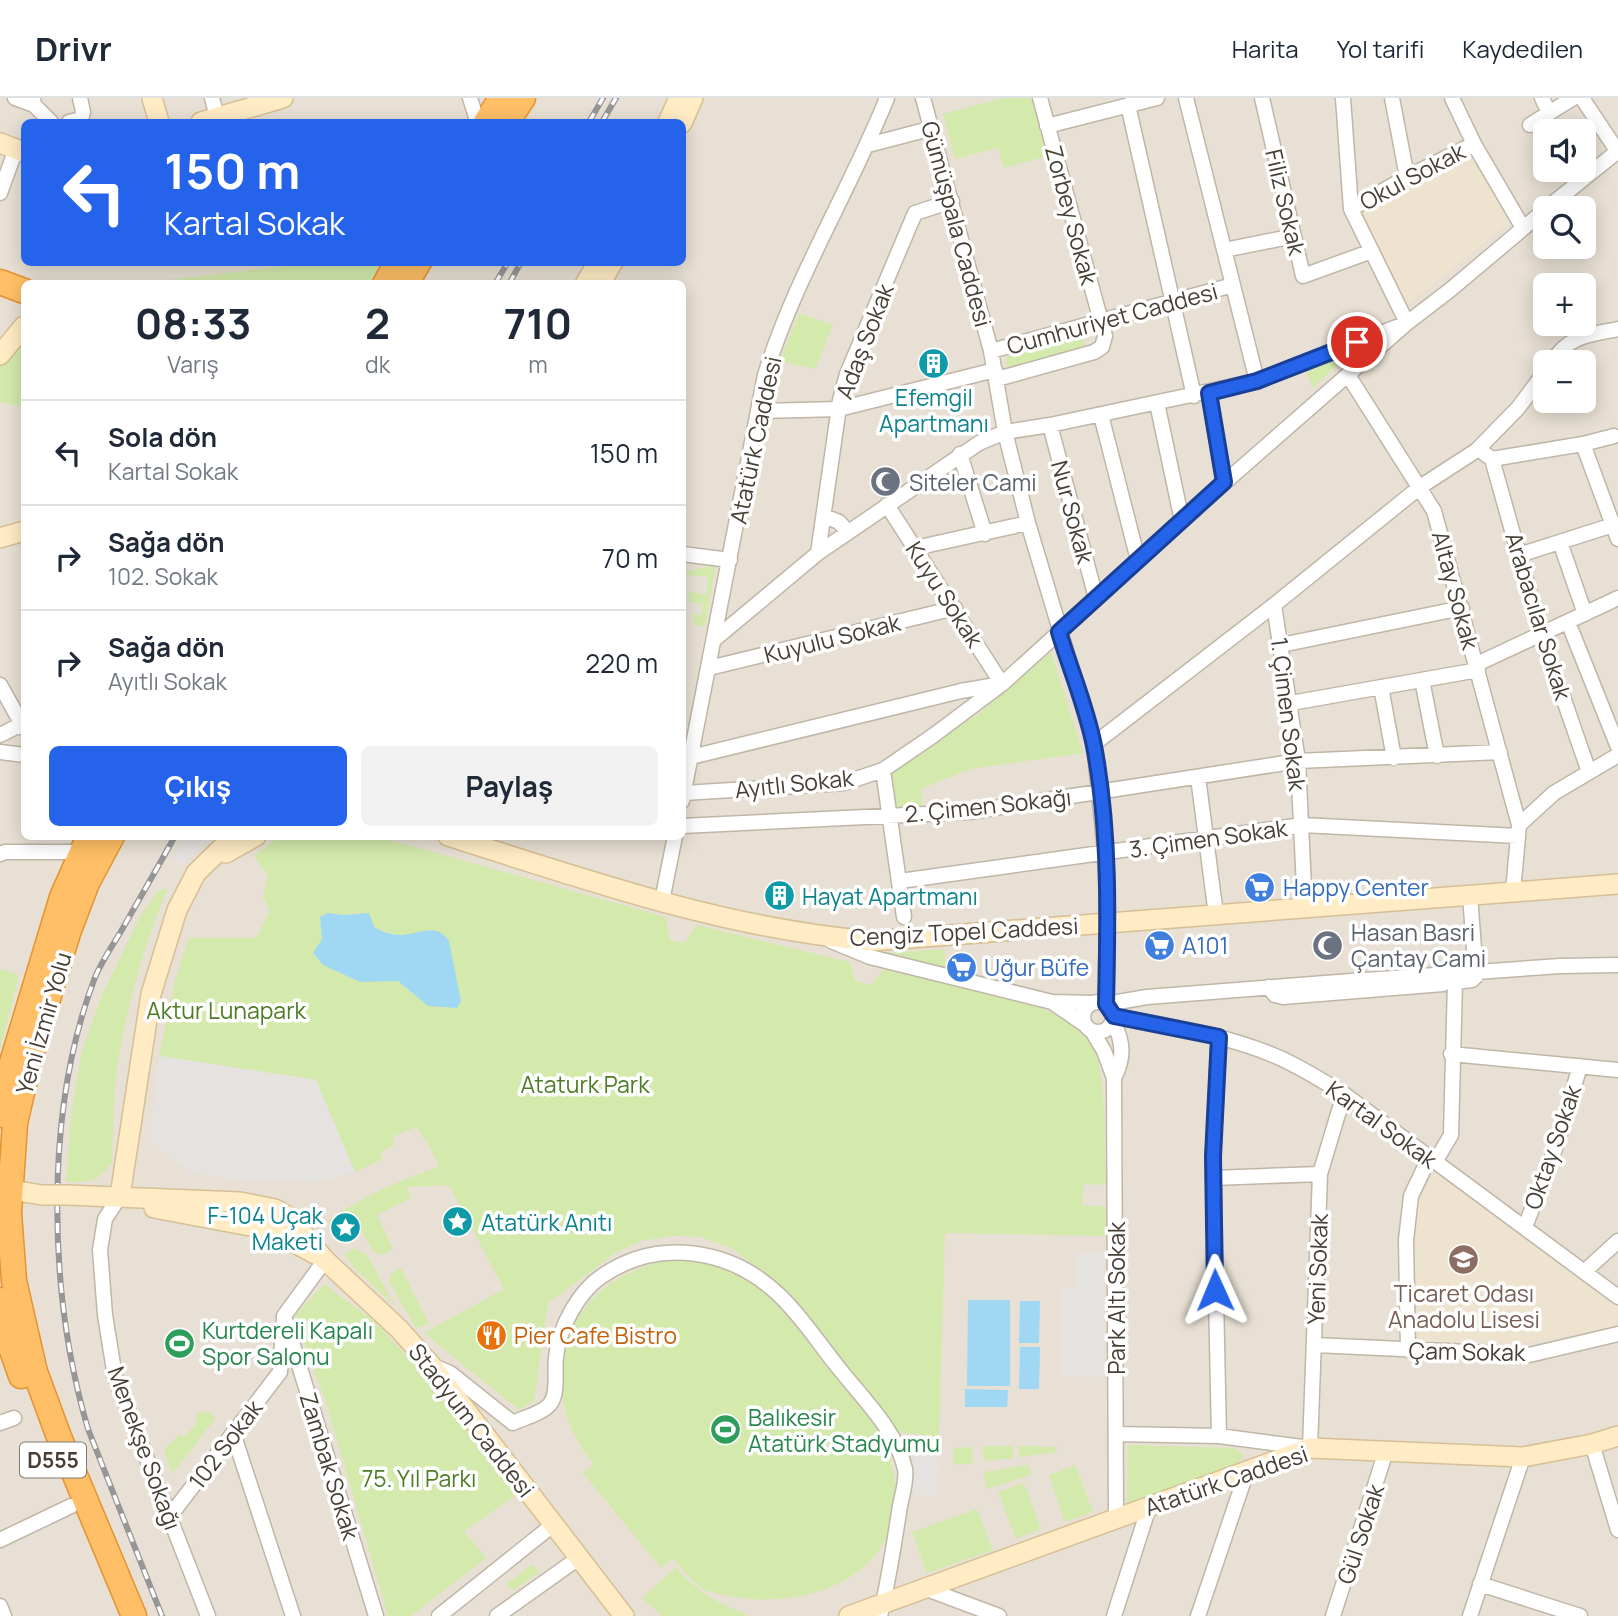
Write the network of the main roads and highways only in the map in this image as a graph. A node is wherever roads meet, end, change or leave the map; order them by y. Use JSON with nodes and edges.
{"nodes":[{"id":1,"x":152,"y":98,"type":"edge"},
{"id":2,"x":501,"y":98,"type":"edge"},
{"id":3,"x":523,"y":98,"type":"edge"},
{"id":4,"x":679,"y":98,"type":"edge"},
{"id":5,"x":693,"y":98,"type":"edge"},
{"id":6,"x":270,"y":100,"type":"edge"},
{"id":7,"x":158,"y":119,"type":"edge"},
{"id":8,"x":212,"y":119,"type":"edge"},
{"id":9,"x":488,"y":119,"type":"edge"},
{"id":10,"x":510,"y":119,"type":"edge"},
{"id":11,"x":669,"y":119,"type":"edge"},
{"id":12,"x":684,"y":119,"type":"edge"},
{"id":13,"x":0,"y":282,"type":"edge"},
{"id":14,"x":21,"y":290,"type":"edge"},
{"id":15,"x":0,"y":300,"type":"edge"},
{"id":16,"x":21,"y":308,"type":"edge"},
{"id":17,"x":21,"y":330,"type":"edge"},
{"id":18,"x":0,"y":355,"type":"edge"},
{"id":19,"x":21,"y":532,"type":"edge"},
{"id":20,"x":0,"y":538,"type":"edge"},
{"id":21,"x":110,"y":840,"type":"edge"},
{"id":22,"x":230,"y":840,"type":"edge"},
{"id":23,"x":250,"y":840,"type":"edge"},
{"id":24,"x":461,"y":840,"type":"edge"},
{"id":25,"x":86,"y":844,"type":"edge"},
{"id":26,"x":196,"y":873,"type":"junction"},
{"id":27,"x":1618,"y":884,"type":"edge"},
{"id":28,"x":0,"y":1115,"type":"edge"},
{"id":29,"x":5,"y":1190,"type":"edge"},
{"id":30,"x":120,"y":1196,"type":"junction"},
{"id":31,"x":0,"y":1300,"type":"edge"},
{"id":32,"x":1618,"y":1436,"type":"edge"},
{"id":33,"x":882,"y":1609,"type":"edge"},
{"id":34,"x":117,"y":1616,"type":"edge"},
{"id":35,"x":134,"y":1616,"type":"edge"},
{"id":36,"x":627,"y":1616,"type":"edge"},
{"id":37,"x":849,"y":1616,"type":"edge"}],
"edges":[{"from":1,"to":7,"type":"main road"},
{"from":2,"to":9,"type":"highway"},
{"from":3,"to":10,"type":"highway"},
{"from":4,"to":11,"type":"main road"},
{"from":5,"to":12,"type":"main road"},
{"from":6,"to":8,"type":"main road"},
{"from":13,"to":14,"type":"highway"},
{"from":15,"to":16,"type":"highway"},
{"from":17,"to":18,"type":"main road"},
{"from":19,"to":20,"type":"main road"},
{"from":21,"to":29,"type":"highway","name":"Yeni İzmir Yolu","number":"D555"},
{"from":22,"to":26,"type":"main road"},
{"from":23,"to":26,"type":"main road"},
{"from":24,"to":27,"type":"main road","name":"Cengiz Topel Caddesi"},
{"from":25,"to":28,"type":"highway","name":"Yeni İzmir Yolu"},
{"from":26,"to":30,"type":"main road"},
{"from":29,"to":30,"type":"main road","name":"Stadyum Caddesi","bridge":true},
{"from":29,"to":35,"type":"highway","name":"Yeni İzmir Yolu","number":"D555"},
{"from":30,"to":36,"type":"main road","name":"Stadyum Caddesi"},
{"from":31,"to":34,"type":"highway","number":"D555"},
{"from":32,"to":33,"type":"main road","name":"Atatürk Caddesi"},
{"from":33,"to":37,"type":"main road","name":"Atatürk Caddesi"}]}
